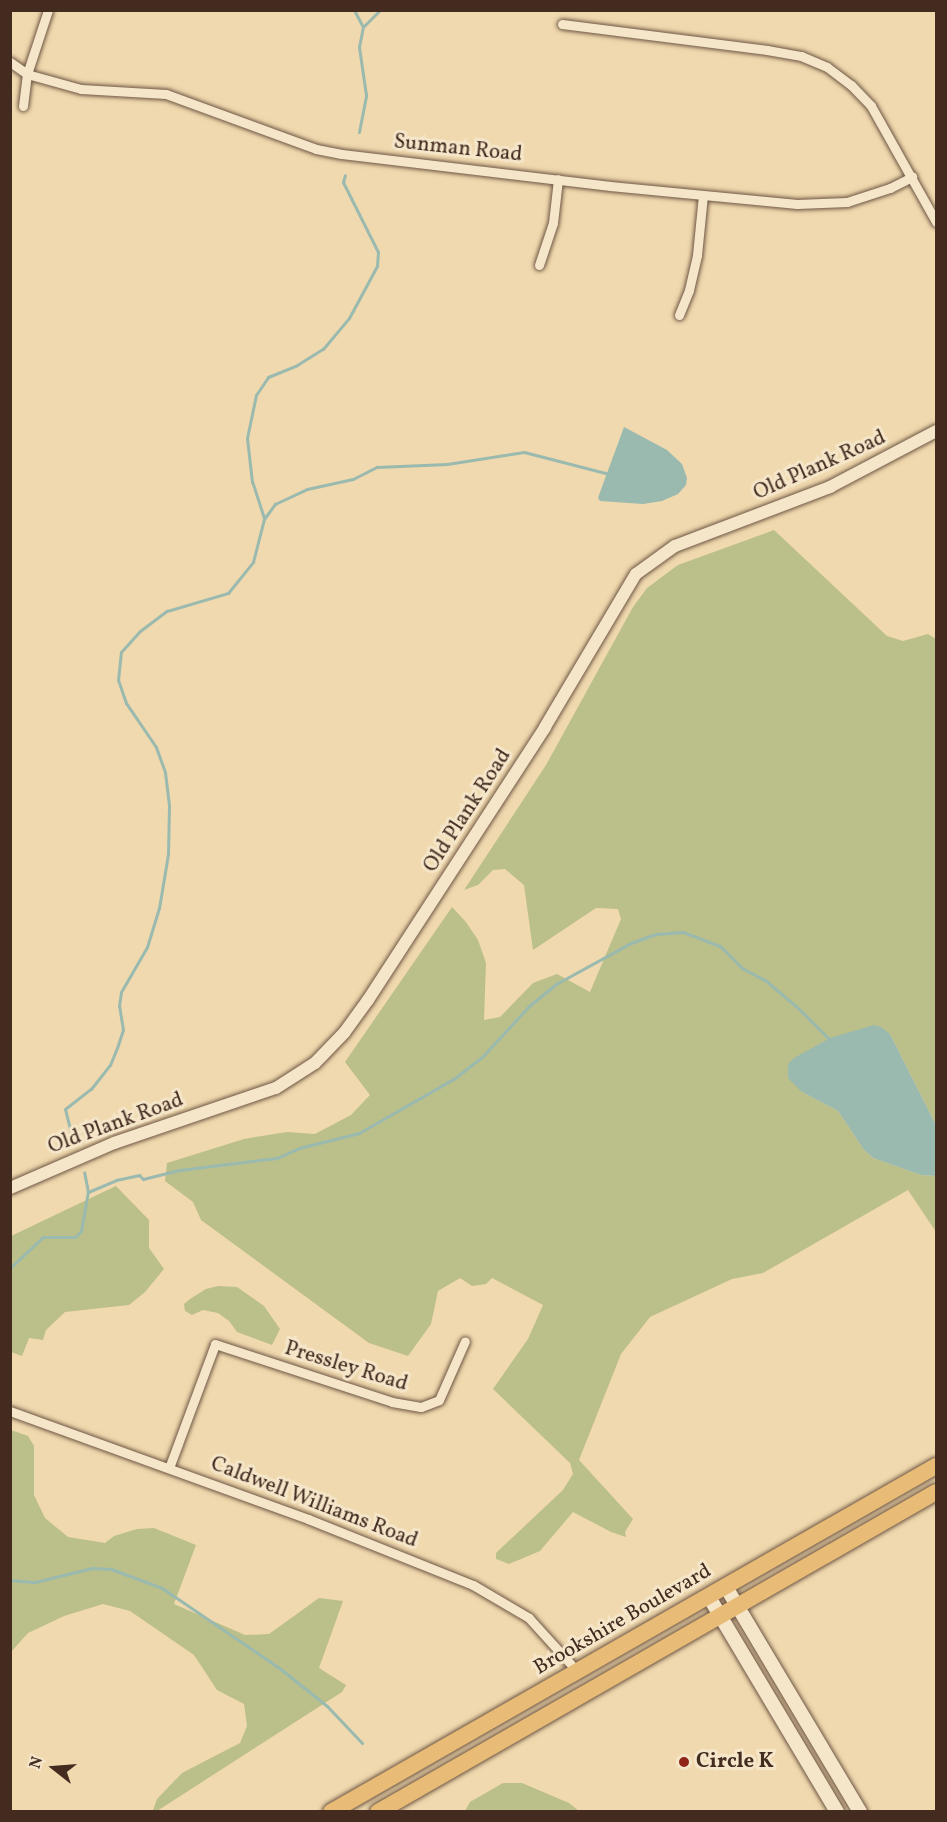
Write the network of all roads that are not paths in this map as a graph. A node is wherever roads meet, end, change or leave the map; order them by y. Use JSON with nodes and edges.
{"nodes":[{"id":1,"x":48,"y":10,"type":"edge"},
{"id":2,"x":562,"y":24,"type":"dead end"},
{"id":3,"x":10,"y":62,"type":"edge"},
{"id":4,"x":27,"y":74,"type":"junction"},
{"id":5,"x":23,"y":106,"type":"dead end"},
{"id":6,"x":912,"y":177,"type":"junction"},
{"id":7,"x":558,"y":178,"type":"junction"},
{"id":8,"x":703,"y":195,"type":"junction"},
{"id":9,"x":936,"y":222,"type":"edge"},
{"id":10,"x":538,"y":265,"type":"dead end"},
{"id":11,"x":679,"y":315,"type":"dead end"},
{"id":12,"x":936,"y":431,"type":"edge"},
{"id":13,"x":10,"y":1188,"type":"edge"},
{"id":14,"x":465,"y":1341,"type":"dead end"},
{"id":15,"x":10,"y":1411,"type":"edge"},
{"id":16,"x":936,"y":1466,"type":"edge"},
{"id":17,"x":169,"y":1468,"type":"junction"},
{"id":18,"x":936,"y":1480,"type":"edge"},
{"id":19,"x":936,"y":1492,"type":"edge"},
{"id":20,"x":860,"y":1535,"type":"junction"},
{"id":21,"x":726,"y":1587,"type":"junction"},
{"id":22,"x":709,"y":1597,"type":"junction"},
{"id":23,"x":737,"y":1606,"type":"junction"},
{"id":24,"x":721,"y":1616,"type":"junction"},
{"id":25,"x":665,"y":1622,"type":"junction"},
{"id":26,"x":578,"y":1672,"type":"junction"},
{"id":27,"x":599,"y":1686,"type":"junction"},
{"id":28,"x":447,"y":1773,"type":"junction"},
{"id":29,"x":331,"y":1812,"type":"edge"},
{"id":30,"x":378,"y":1812,"type":"edge"},
{"id":31,"x":837,"y":1812,"type":"edge"},
{"id":32,"x":860,"y":1812,"type":"edge"}],
"edges":[{"from":1,"to":4,"type":"street"},
{"from":2,"to":6,"type":"street"},
{"from":3,"to":4,"type":"street","name":"Sunman Road"},
{"from":4,"to":5,"type":"street"},
{"from":4,"to":7,"type":"street","name":"Sunman Road"},
{"from":6,"to":8,"type":"street","name":"Sunman Road"},
{"from":6,"to":9,"type":"street"},
{"from":7,"to":8,"type":"street","name":"Sunman Road"},
{"from":7,"to":10,"type":"street"},
{"from":8,"to":11,"type":"street"},
{"from":12,"to":13,"type":"street","name":"Old Plank Road"},
{"from":14,"to":17,"type":"street","name":"Pressley Road"},
{"from":15,"to":17,"type":"street","name":"Caldwell Williams Road"},
{"from":16,"to":21,"type":"highway","name":"Brookshire Boulevard"},
{"from":17,"to":26,"type":"street","name":"Caldwell Williams Road"},
{"from":18,"to":20,"type":"highway"},
{"from":19,"to":20,"type":"highway"},
{"from":20,"to":23,"type":"highway"},
{"from":21,"to":22,"type":"highway","name":"Brookshire Boulevard"},
{"from":21,"to":23,"type":"main road"},
{"from":22,"to":24,"type":"main road"},
{"from":22,"to":25,"type":"highway","name":"Brookshire Boulevard"},
{"from":23,"to":24,"type":"highway"},
{"from":23,"to":32,"type":"main road"},
{"from":24,"to":27,"type":"highway"},
{"from":24,"to":31,"type":"main road"},
{"from":25,"to":26,"type":"highway","name":"Brookshire Boulevard"},
{"from":25,"to":27,"type":"highway"},
{"from":26,"to":28,"type":"highway"},
{"from":26,"to":29,"type":"highway","name":"Brookshire Boulevard"},
{"from":27,"to":28,"type":"highway"},
{"from":28,"to":30,"type":"highway"}]}
